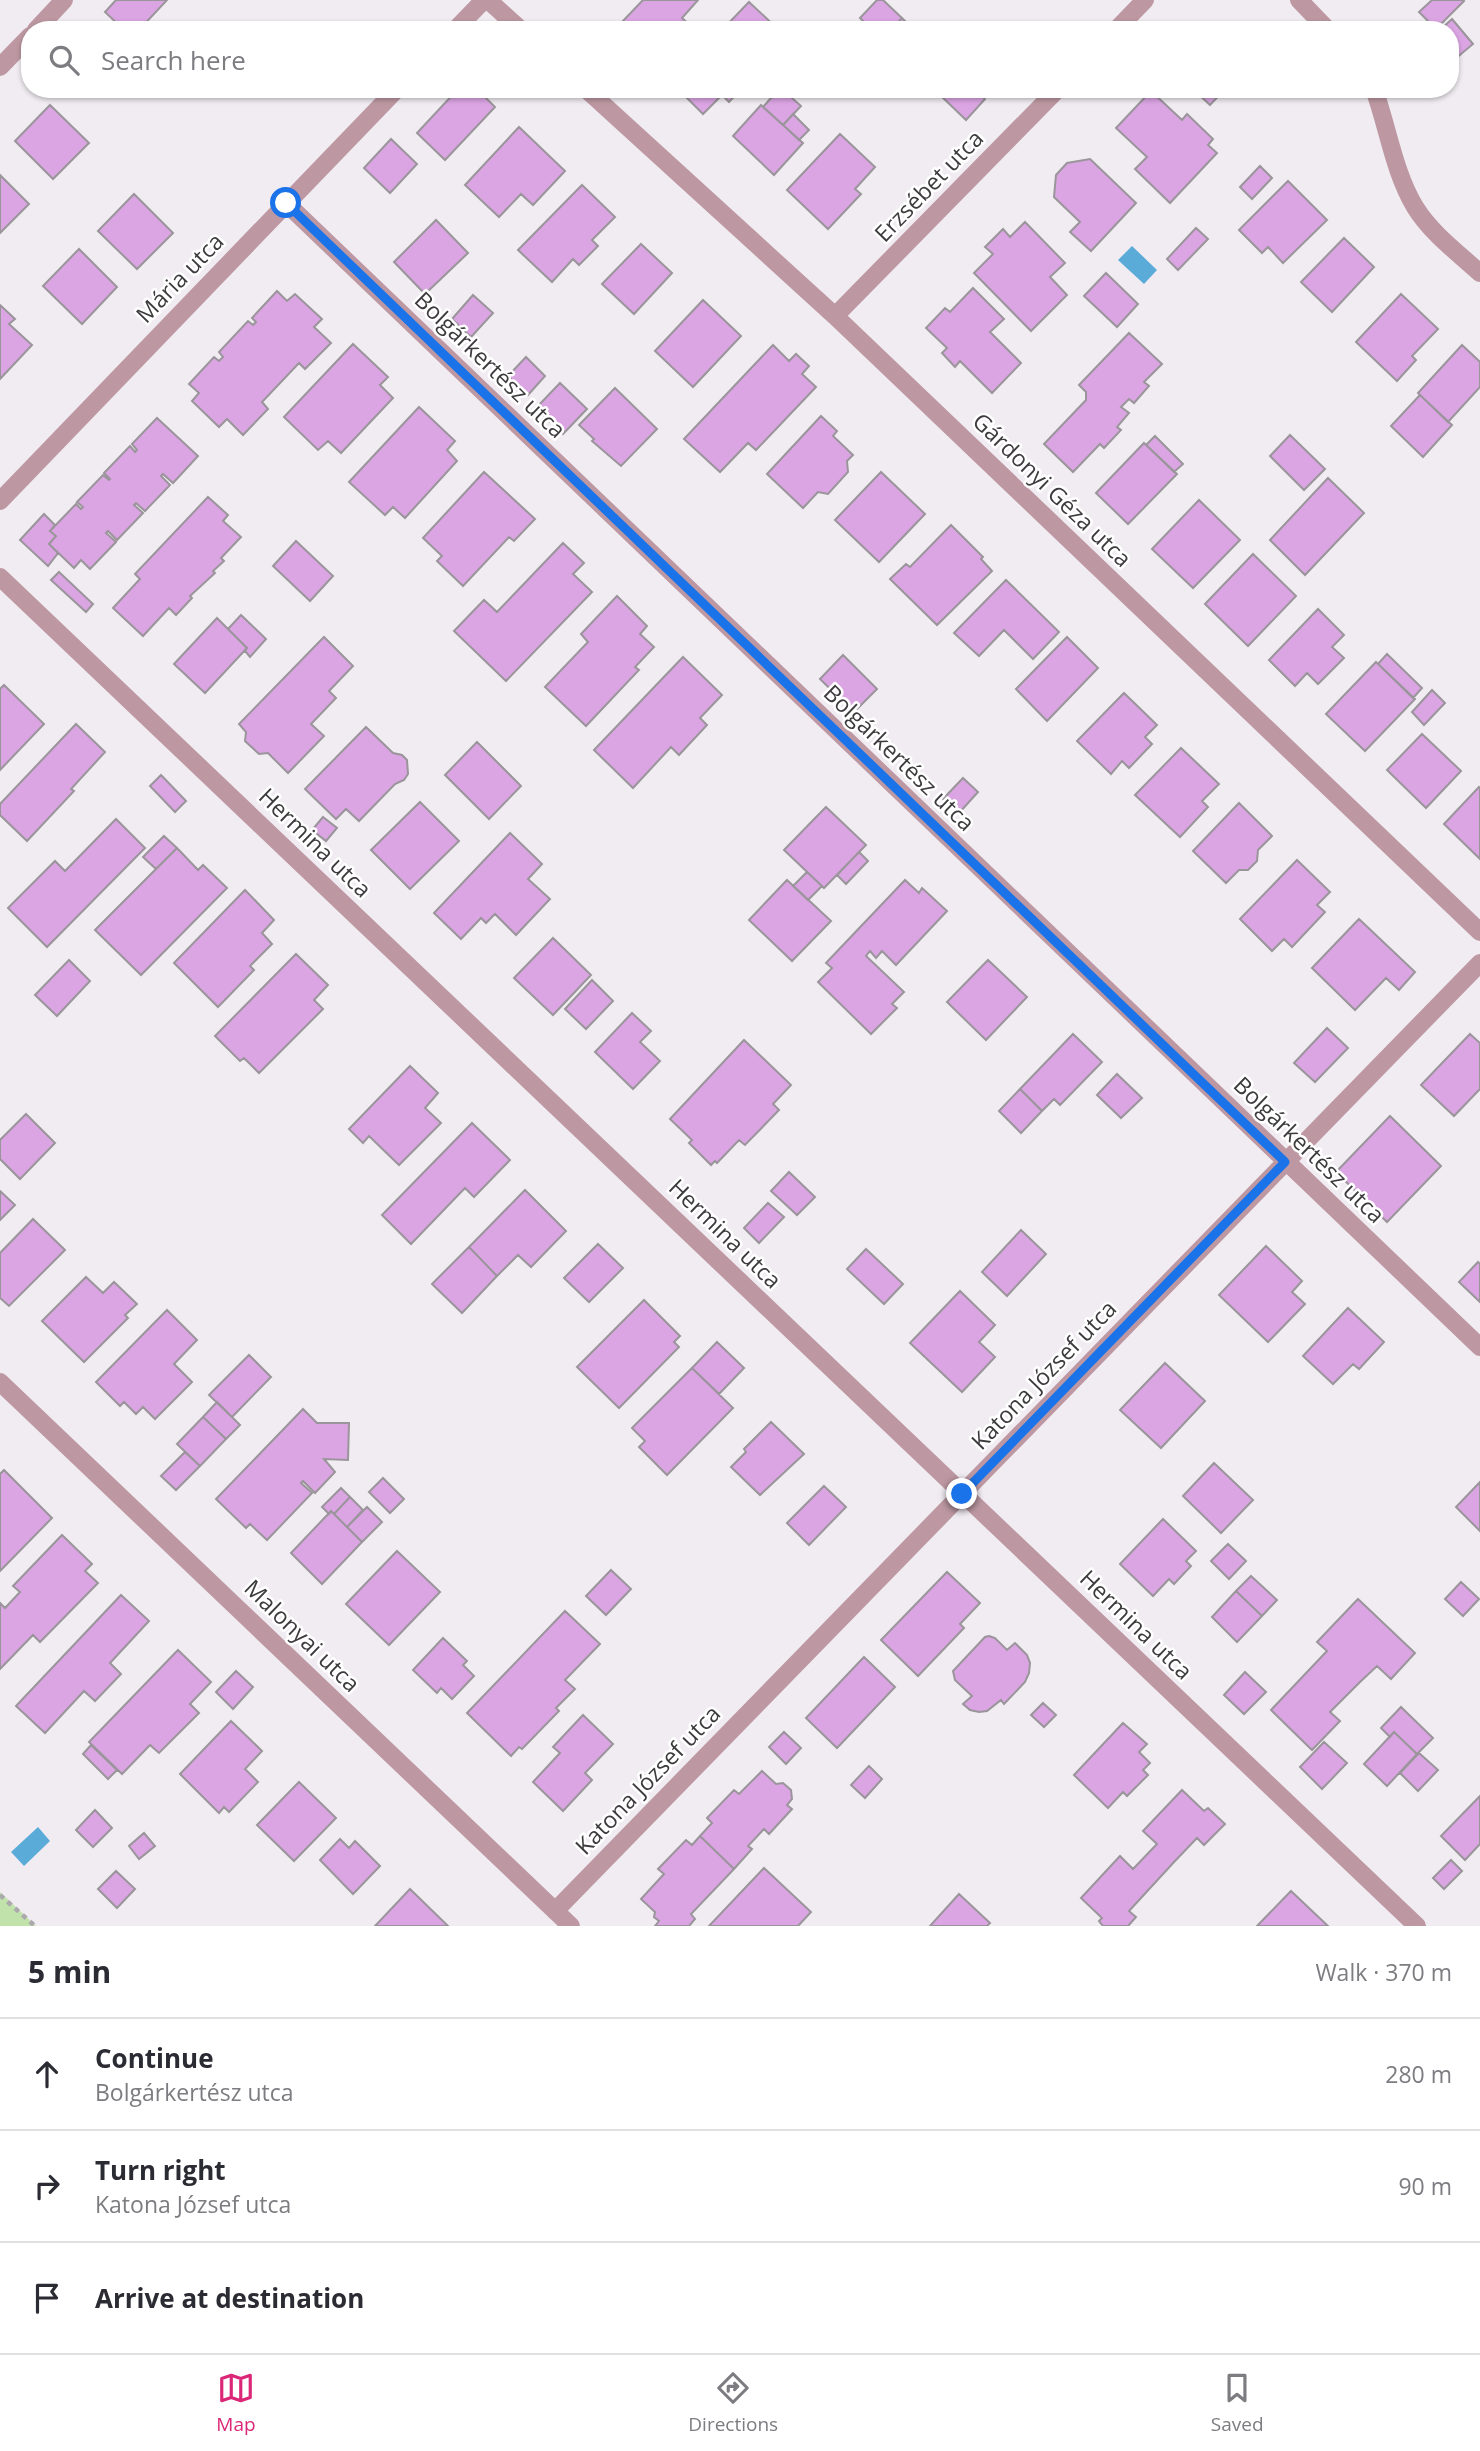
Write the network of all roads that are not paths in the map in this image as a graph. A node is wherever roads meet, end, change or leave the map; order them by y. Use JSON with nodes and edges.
{"nodes":[{"id":1,"x":64,"y":0,"type":"edge"},
{"id":2,"x":486,"y":0,"type":"edge"},
{"id":3,"x":1145,"y":0,"type":"edge"},
{"id":4,"x":1299,"y":0,"type":"edge"},
{"id":5,"x":44,"y":21,"type":"edge"},
{"id":6,"x":464,"y":21,"type":"edge"},
{"id":7,"x":510,"y":21,"type":"edge"},
{"id":8,"x":1125,"y":21,"type":"edge"},
{"id":9,"x":1319,"y":21,"type":"edge"},
{"id":10,"x":21,"y":45,"type":"edge"},
{"id":11,"x":0,"y":67,"type":"edge"},
{"id":12,"x":388,"y":98,"type":"edge"},
{"id":13,"x":596,"y":98,"type":"edge"},
{"id":14,"x":1049,"y":98,"type":"edge"},
{"id":15,"x":1377,"y":98,"type":"edge"},
{"id":16,"x":286,"y":203,"type":"junction"},
{"id":17,"x":1480,"y":273,"type":"edge"},
{"id":18,"x":835,"y":316,"type":"junction"},
{"id":19,"x":0,"y":502,"type":"edge"},
{"id":20,"x":0,"y":577,"type":"edge"},
{"id":21,"x":1480,"y":932,"type":"edge"},
{"id":22,"x":1480,"y":964,"type":"edge"},
{"id":23,"x":1285,"y":1162,"type":"junction"},
{"id":24,"x":1480,"y":1347,"type":"edge"},
{"id":25,"x":0,"y":1382,"type":"edge"},
{"id":26,"x":962,"y":1494,"type":"junction"},
{"id":27,"x":555,"y":1910,"type":"junction"},
{"id":28,"x":571,"y":1926,"type":"edge"},
{"id":29,"x":1417,"y":1926,"type":"edge"}],
"edges":[{"from":1,"to":5,"type":"street"},
{"from":2,"to":6,"type":"street"},
{"from":2,"to":7,"type":"street"},
{"from":3,"to":8,"type":"street"},
{"from":4,"to":9,"type":"street"},
{"from":10,"to":11,"type":"street"},
{"from":12,"to":16,"type":"street","name":"Mária utca"},
{"from":13,"to":18,"type":"street","name":"Gárdonyi Géza utca"},
{"from":14,"to":18,"type":"street","name":"Erzsébet utca"},
{"from":15,"to":17,"type":"street"},
{"from":16,"to":19,"type":"street","name":"Mária utca"},
{"from":16,"to":23,"type":"street","name":"Bolgárkertész utca"},
{"from":18,"to":21,"type":"street","name":"Gárdonyi Géza utca"},
{"from":20,"to":26,"type":"street","name":"Hermina utca"},
{"from":22,"to":23,"type":"street","name":"Katona József utca"},
{"from":23,"to":24,"type":"street","name":"Bolgárkertész utca"},
{"from":23,"to":26,"type":"street","name":"Katona József utca"},
{"from":25,"to":27,"type":"street","name":"Malonyai utca"},
{"from":26,"to":27,"type":"street","name":"Katona József utca"},
{"from":26,"to":29,"type":"street","name":"Hermina utca"},
{"from":27,"to":28,"type":"street","name":"Malonyai utca"}]}
